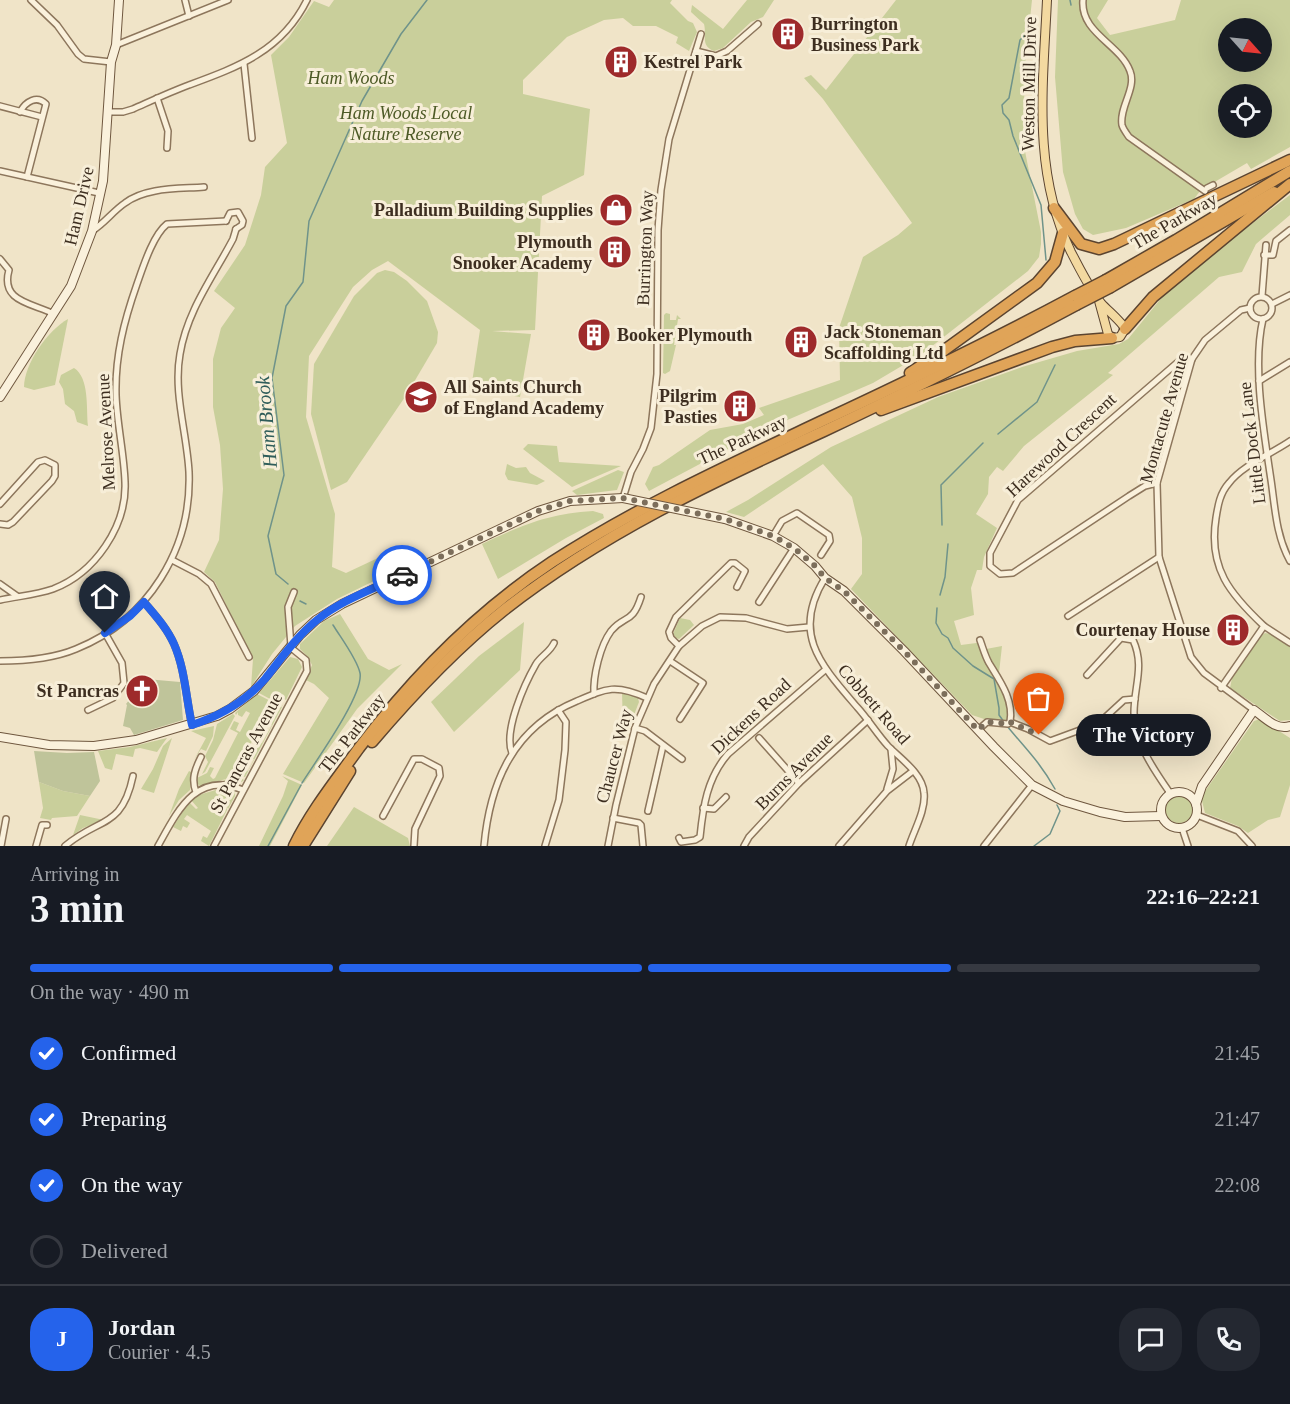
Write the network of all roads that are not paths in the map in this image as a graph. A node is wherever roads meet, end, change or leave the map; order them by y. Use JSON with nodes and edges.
{"nodes":[{"id":1,"x":31,"y":0,"type":"edge"},
{"id":2,"x":119,"y":0,"type":"edge"},
{"id":3,"x":185,"y":0,"type":"edge"},
{"id":4,"x":228,"y":0,"type":"edge"},
{"id":5,"x":307,"y":0,"type":"edge"},
{"id":6,"x":1047,"y":0,"type":"edge"},
{"id":7,"x":1083,"y":0,"type":"edge"},
{"id":8,"x":189,"y":16,"type":"junction"},
{"id":9,"x":758,"y":24,"type":"dead end"},
{"id":10,"x":701,"y":34,"type":"dead end"},
{"id":11,"x":116,"y":45,"type":"junction"},
{"id":12,"x":696,"y":51,"type":"junction"},
{"id":13,"x":111,"y":62,"type":"junction"},
{"id":14,"x":244,"y":64,"type":"junction"},
{"id":15,"x":158,"y":98,"type":"junction"},
{"id":16,"x":0,"y":106,"type":"edge"},
{"id":17,"x":20,"y":111,"type":"junction"},
{"id":18,"x":109,"y":112,"type":"junction"},
{"id":19,"x":42,"y":117,"type":"junction"},
{"id":20,"x":252,"y":138,"type":"dead end"},
{"id":21,"x":167,"y":148,"type":"dead end"},
{"id":22,"x":1290,"y":160,"type":"edge"},
{"id":23,"x":0,"y":171,"type":"edge"},
{"id":24,"x":1290,"y":171,"type":"edge"},
{"id":25,"x":27,"y":177,"type":"junction"},
{"id":26,"x":1290,"y":183,"type":"edge"},
{"id":27,"x":204,"y":187,"type":"dead end"},
{"id":28,"x":1208,"y":188,"type":"dead end"},
{"id":29,"x":99,"y":193,"type":"junction"},
{"id":30,"x":1054,"y":208,"type":"junction"},
{"id":31,"x":226,"y":221,"type":"junction"},
{"id":32,"x":236,"y":229,"type":"junction"},
{"id":33,"x":1290,"y":230,"type":"edge"},
{"id":34,"x":92,"y":231,"type":"junction"},
{"id":35,"x":1063,"y":233,"type":"junction"},
{"id":36,"x":1266,"y":245,"type":"dead end"},
{"id":37,"x":1264,"y":255,"type":"junction"},
{"id":38,"x":0,"y":259,"type":"edge"},
{"id":39,"x":1108,"y":283,"type":"junction"},
{"id":40,"x":1290,"y":295,"type":"edge"},
{"id":41,"x":1262,"y":296,"type":"junction"},
{"id":42,"x":1076,"y":301,"type":"junction"},
{"id":43,"x":1099,"y":301,"type":"junction"},
{"id":44,"x":1272,"y":304,"type":"junction"},
{"id":45,"x":1250,"y":308,"type":"junction"},
{"id":46,"x":54,"y":314,"type":"junction"},
{"id":47,"x":1263,"y":319,"type":"junction"},
{"id":48,"x":1125,"y":329,"type":"junction"},
{"id":49,"x":1112,"y":338,"type":"junction"},
{"id":50,"x":1192,"y":359,"type":"junction"},
{"id":51,"x":1290,"y":362,"type":"edge"},
{"id":52,"x":1259,"y":381,"type":"junction"},
{"id":53,"x":3,"y":386,"type":"edge"},
{"id":54,"x":0,"y":397,"type":"edge"},
{"id":55,"x":869,"y":399,"type":"junction"},
{"id":56,"x":825,"y":430,"type":"junction"},
{"id":57,"x":1290,"y":441,"type":"edge"},
{"id":58,"x":1268,"y":456,"type":"junction"},
{"id":59,"x":1157,"y":483,"type":"junction"},
{"id":60,"x":623,"y":498,"type":"junction"},
{"id":61,"x":0,"y":504,"type":"edge"},
{"id":62,"x":0,"y":524,"type":"edge"},
{"id":63,"x":773,"y":536,"type":"junction"},
{"id":64,"x":794,"y":548,"type":"junction"},
{"id":65,"x":821,"y":555,"type":"dead end"},
{"id":66,"x":1159,"y":557,"type":"junction"},
{"id":67,"x":172,"y":560,"type":"junction"},
{"id":68,"x":1290,"y":561,"type":"edge"},
{"id":69,"x":825,"y":578,"type":"junction"},
{"id":70,"x":0,"y":584,"type":"edge"},
{"id":71,"x":737,"y":587,"type":"dead end"},
{"id":72,"x":294,"y":592,"type":"dead end"},
{"id":73,"x":17,"y":596,"type":"junction"},
{"id":74,"x":0,"y":600,"type":"edge"},
{"id":75,"x":144,"y":602,"type":"junction"},
{"id":76,"x":759,"y":602,"type":"dead end"},
{"id":77,"x":648,"y":606,"type":"dead end"},
{"id":78,"x":1068,"y":616,"type":"dead end"},
{"id":79,"x":1264,"y":626,"type":"junction"},
{"id":80,"x":809,"y":627,"type":"junction"},
{"id":81,"x":105,"y":633,"type":"junction"},
{"id":82,"x":980,"y":640,"type":"dead end"},
{"id":83,"x":554,"y":643,"type":"dead end"},
{"id":84,"x":1290,"y":643,"type":"edge"},
{"id":85,"x":290,"y":646,"type":"junction"},
{"id":86,"x":679,"y":646,"type":"junction"},
{"id":87,"x":240,"y":655,"type":"dead end"},
{"id":88,"x":0,"y":661,"type":"edge"},
{"id":89,"x":670,"y":661,"type":"junction"},
{"id":90,"x":825,"y":670,"type":"junction"},
{"id":91,"x":1088,"y":675,"type":"dead end"},
{"id":92,"x":1221,"y":688,"type":"junction"},
{"id":93,"x":594,"y":694,"type":"junction"},
{"id":94,"x":647,"y":698,"type":"junction"},
{"id":95,"x":1135,"y":699,"type":"junction"},
{"id":96,"x":93,"y":710,"type":"dead end"},
{"id":97,"x":558,"y":710,"type":"junction"},
{"id":98,"x":1254,"y":710,"type":"junction"},
{"id":99,"x":680,"y":719,"type":"dead end"},
{"id":100,"x":868,"y":720,"type":"junction"},
{"id":101,"x":1009,"y":723,"type":"junction"},
{"id":102,"x":192,"y":725,"type":"junction"},
{"id":103,"x":635,"y":728,"type":"junction"},
{"id":104,"x":1289,"y":728,"type":"edge"},
{"id":105,"x":978,"y":730,"type":"junction"},
{"id":106,"x":0,"y":737,"type":"edge"},
{"id":107,"x":759,"y":738,"type":"dead end"},
{"id":108,"x":663,"y":746,"type":"junction"},
{"id":109,"x":891,"y":749,"type":"junction"},
{"id":110,"x":769,"y":750,"type":"junction"},
{"id":111,"x":512,"y":753,"type":"junction"},
{"id":112,"x":762,"y":756,"type":"dead end"},
{"id":113,"x":201,"y":757,"type":"dead end"},
{"id":114,"x":681,"y":759,"type":"dead end"},
{"id":115,"x":913,"y":771,"type":"junction"},
{"id":116,"x":133,"y":776,"type":"dead end"},
{"id":117,"x":799,"y":783,"type":"junction"},
{"id":118,"x":1032,"y":785,"type":"junction"},
{"id":119,"x":1202,"y":786,"type":"junction"},
{"id":120,"x":243,"y":790,"type":"junction"},
{"id":121,"x":887,"y":791,"type":"junction"},
{"id":122,"x":196,"y":792,"type":"junction"},
{"id":123,"x":1186,"y":792,"type":"junction"},
{"id":124,"x":1170,"y":793,"type":"junction"},
{"id":125,"x":726,"y":797,"type":"dead end"},
{"id":126,"x":1196,"y":804,"type":"junction"},
{"id":127,"x":703,"y":808,"type":"junction"},
{"id":128,"x":648,"y":811,"type":"dead end"},
{"id":129,"x":1197,"y":814,"type":"junction"},
{"id":130,"x":383,"y":816,"type":"dead end"},
{"id":131,"x":1161,"y":816,"type":"junction"},
{"id":132,"x":613,"y":818,"type":"junction"},
{"id":133,"x":6,"y":819,"type":"dead end"},
{"id":134,"x":47,"y":825,"type":"dead end"},
{"id":135,"x":1182,"y":828,"type":"junction"},
{"id":136,"x":679,"y":838,"type":"dead end"},
{"id":137,"x":1,"y":846,"type":"edge"},
{"id":138,"x":36,"y":846,"type":"edge"},
{"id":139,"x":65,"y":846,"type":"edge"},
{"id":140,"x":158,"y":846,"type":"edge"},
{"id":141,"x":214,"y":846,"type":"edge"},
{"id":142,"x":294,"y":846,"type":"edge"},
{"id":143,"x":303,"y":846,"type":"edge"},
{"id":144,"x":414,"y":846,"type":"edge"},
{"id":145,"x":484,"y":846,"type":"edge"},
{"id":146,"x":545,"y":846,"type":"edge"},
{"id":147,"x":608,"y":846,"type":"edge"},
{"id":148,"x":643,"y":846,"type":"edge"},
{"id":149,"x":744,"y":846,"type":"edge"},
{"id":150,"x":838,"y":846,"type":"edge"},
{"id":151,"x":909,"y":846,"type":"edge"},
{"id":152,"x":984,"y":846,"type":"edge"},
{"id":153,"x":1188,"y":846,"type":"edge"},
{"id":154,"x":1252,"y":846,"type":"edge"}],
"edges":[{"from":1,"to":13,"type":"street"},
{"from":2,"to":11,"type":"street","name":"Ham Drive"},
{"from":3,"to":8,"type":"street"},
{"from":4,"to":8,"type":"street"},
{"from":5,"to":14,"type":"street"},
{"from":6,"to":30,"type":"main road","name":"Weston Mill Drive"},
{"from":7,"to":28,"type":"street"},
{"from":8,"to":11,"type":"street"},
{"from":9,"to":12,"type":"street"},
{"from":10,"to":12,"type":"street","name":"Burrington Way"},
{"from":11,"to":13,"type":"street","name":"Ham Drive"},
{"from":12,"to":60,"type":"street","name":"Burrington Way"},
{"from":13,"to":18,"type":"street","name":"Ham Drive"},
{"from":14,"to":15,"type":"street"},
{"from":14,"to":20,"type":"street"},
{"from":15,"to":18,"type":"street"},
{"from":15,"to":21,"type":"street"},
{"from":16,"to":17,"type":"street"},
{"from":17,"to":19,"type":"street"},
{"from":17,"to":19,"type":"street"},
{"from":18,"to":29,"type":"street","name":"Ham Drive"},
{"from":19,"to":25,"type":"street"},
{"from":22,"to":30,"type":"highway"},
{"from":23,"to":25,"type":"street"},
{"from":24,"to":39,"type":"highway","name":"The Parkway"},
{"from":25,"to":29,"type":"street"},
{"from":26,"to":39,"type":"highway","name":"The Parkway"},
{"from":26,"to":48,"type":"highway"},
{"from":27,"to":34,"type":"street"},
{"from":29,"to":34,"type":"street","name":"Ham Drive"},
{"from":30,"to":35,"type":"main road","name":"Weston Mill Drive"},
{"from":31,"to":32,"type":"street"},
{"from":31,"to":32,"type":"street","name":"Melrose Avenue"},
{"from":31,"to":73,"type":"street","name":"Melrose Avenue"},
{"from":32,"to":67,"type":"street"},
{"from":33,"to":37,"type":"street"},
{"from":34,"to":46,"type":"street","name":"Ham Drive"},
{"from":35,"to":43,"type":"main road","name":"Weston Mill Drive"},
{"from":35,"to":55,"type":"highway"},
{"from":36,"to":37,"type":"street"},
{"from":37,"to":41,"type":"street"},
{"from":38,"to":46,"type":"street"},
{"from":39,"to":42,"type":"highway","name":"The Parkway","bridge":true},
{"from":40,"to":44,"type":"street"},
{"from":41,"to":44,"type":"street"},
{"from":41,"to":45,"type":"street"},
{"from":42,"to":55,"type":"highway","name":"The Parkway"},
{"from":42,"to":56,"type":"highway","name":"The Parkway"},
{"from":43,"to":48,"type":"main road"},
{"from":43,"to":49,"type":"main road"},
{"from":44,"to":47,"type":"street"},
{"from":45,"to":47,"type":"street"},
{"from":45,"to":50,"type":"street","name":"Montacute Avenue"},
{"from":46,"to":53,"type":"street","name":"Ham Drive"},
{"from":47,"to":52,"type":"street","name":"Little Dock Lane"},
{"from":48,"to":49,"type":"main road"},
{"from":49,"to":56,"type":"highway"},
{"from":50,"to":59,"type":"street","name":"Montacute Avenue"},
{"from":50,"to":59,"type":"street","name":"Harewood Crescent"},
{"from":51,"to":52,"type":"street"},
{"from":52,"to":58,"type":"street","name":"Little Dock Lane"},
{"from":53,"to":54,"type":"street","name":"Ham Drive"},
{"from":55,"to":142,"type":"highway","name":"The Parkway"},
{"from":56,"to":143,"type":"highway","name":"The Parkway"},
{"from":57,"to":58,"type":"street"},
{"from":58,"to":68,"type":"street","name":"Little Dock Lane"},
{"from":58,"to":79,"type":"street"},
{"from":59,"to":66,"type":"street","name":"Montacute Avenue"},
{"from":60,"to":63,"type":"street","bridge":true},
{"from":60,"to":85,"type":"street"},
{"from":61,"to":62,"type":"street"},
{"from":63,"to":64,"type":"street"},
{"from":63,"to":65,"type":"street"},
{"from":64,"to":69,"type":"street"},
{"from":64,"to":76,"type":"street"},
{"from":66,"to":78,"type":"street"},
{"from":66,"to":92,"type":"street","name":"Montacute Avenue"},
{"from":67,"to":75,"type":"street"},
{"from":67,"to":87,"type":"street"},
{"from":69,"to":80,"type":"street","name":"Cobbett Road"},
{"from":69,"to":105,"type":"street"},
{"from":70,"to":73,"type":"street"},
{"from":71,"to":86,"type":"street"},
{"from":72,"to":85,"type":"street"},
{"from":73,"to":74,"type":"street","name":"Melrose Avenue"},
{"from":75,"to":81,"type":"street"},
{"from":75,"to":102,"type":"street"},
{"from":77,"to":93,"type":"street"},
{"from":79,"to":84,"type":"street"},
{"from":79,"to":92,"type":"street"},
{"from":80,"to":86,"type":"street","name":"Chaucer Way"},
{"from":80,"to":90,"type":"street","name":"Cobbett Road"},
{"from":81,"to":88,"type":"street"},
{"from":81,"to":96,"type":"street"},
{"from":82,"to":101,"type":"street"},
{"from":83,"to":111,"type":"street"},
{"from":85,"to":102,"type":"street"},
{"from":85,"to":120,"type":"street","name":"St Pancras Avenue"},
{"from":86,"to":89,"type":"street","name":"Chaucer Way"},
{"from":89,"to":94,"type":"street","name":"Chaucer Way"},
{"from":89,"to":99,"type":"street"},
{"from":90,"to":100,"type":"street","name":"Cobbett Road"},
{"from":90,"to":127,"type":"street","name":"Dickens Road"},
{"from":91,"to":95,"type":"street"},
{"from":92,"to":98,"type":"street","name":"Montacute Avenue"},
{"from":93,"to":94,"type":"street"},
{"from":93,"to":97,"type":"street"},
{"from":94,"to":103,"type":"street","name":"Chaucer Way"},
{"from":95,"to":101,"type":"street"},
{"from":95,"to":124,"type":"street"},
{"from":97,"to":111,"type":"street"},
{"from":97,"to":146,"type":"street"},
{"from":98,"to":104,"type":"street"},
{"from":98,"to":119,"type":"street"},
{"from":100,"to":109,"type":"street","name":"Cobbett Road"},
{"from":100,"to":117,"type":"street","name":"Burns Avenue"},
{"from":101,"to":105,"type":"street"},
{"from":102,"to":106,"type":"street"},
{"from":103,"to":108,"type":"street"},
{"from":103,"to":132,"type":"street","name":"Chaucer Way"},
{"from":105,"to":118,"type":"street"},
{"from":107,"to":110,"type":"street"},
{"from":108,"to":114,"type":"street"},
{"from":108,"to":128,"type":"street"},
{"from":109,"to":115,"type":"street","name":"Cobbett Road"},
{"from":109,"to":121,"type":"street"},
{"from":110,"to":112,"type":"street"},
{"from":110,"to":117,"type":"street"},
{"from":111,"to":145,"type":"street"},
{"from":113,"to":122,"type":"street"},
{"from":115,"to":121,"type":"street"},
{"from":115,"to":151,"type":"street","name":"Cobbett Road"},
{"from":116,"to":139,"type":"street"},
{"from":117,"to":149,"type":"street","name":"Burns Avenue"},
{"from":118,"to":131,"type":"street"},
{"from":118,"to":152,"type":"street"},
{"from":119,"to":123,"type":"street"},
{"from":119,"to":126,"type":"street"},
{"from":120,"to":122,"type":"street"},
{"from":120,"to":141,"type":"street","name":"St Pancras Avenue"},
{"from":121,"to":150,"type":"street"},
{"from":122,"to":140,"type":"street"},
{"from":123,"to":124,"type":"street"},
{"from":123,"to":126,"type":"street"},
{"from":124,"to":131,"type":"street"},
{"from":125,"to":127,"type":"street"},
{"from":126,"to":129,"type":"street"},
{"from":127,"to":136,"type":"street","name":"Dickens Road"},
{"from":129,"to":135,"type":"street"},
{"from":129,"to":154,"type":"street"},
{"from":130,"to":144,"type":"street"},
{"from":131,"to":135,"type":"street"},
{"from":132,"to":147,"type":"street","name":"Chaucer Way"},
{"from":132,"to":148,"type":"street"},
{"from":133,"to":137,"type":"street"},
{"from":134,"to":138,"type":"street"},
{"from":135,"to":153,"type":"street"}]}
